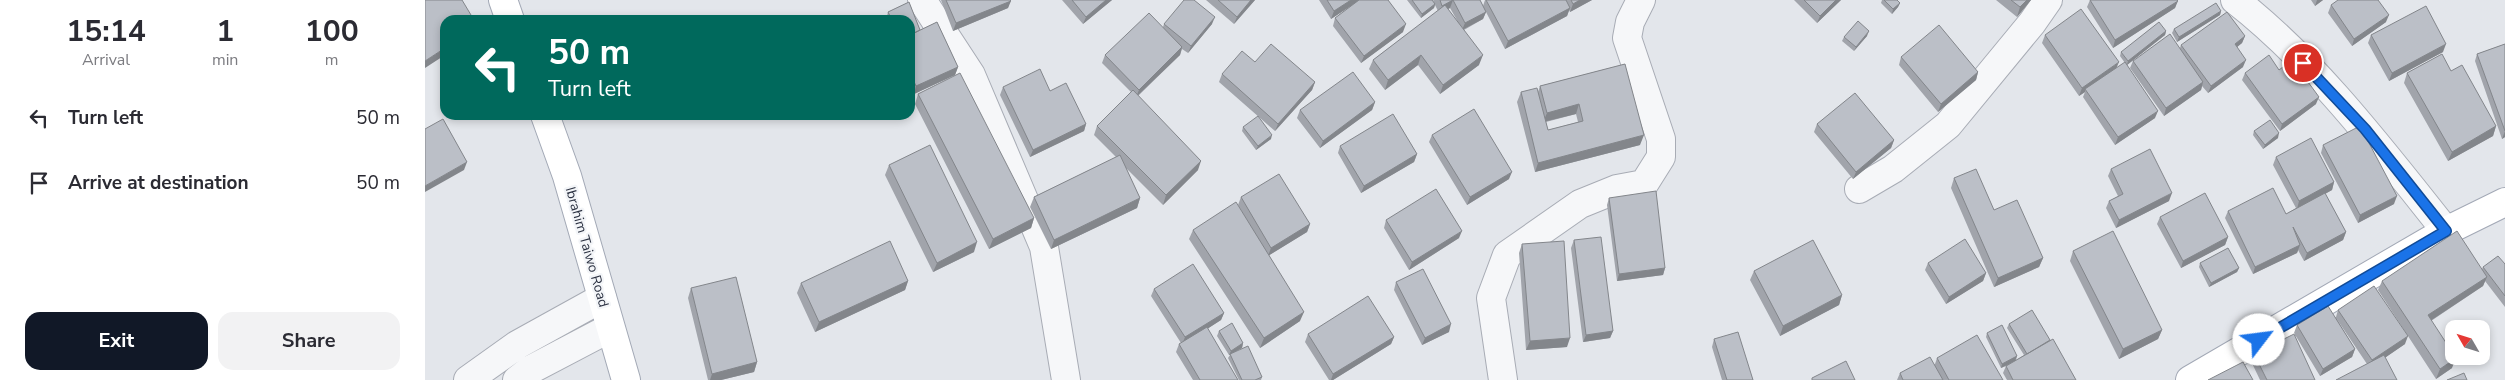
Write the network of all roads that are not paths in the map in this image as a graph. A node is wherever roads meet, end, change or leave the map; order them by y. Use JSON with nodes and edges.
{"nodes":[{"id":1,"x":503,"y":0,"type":"edge"},
{"id":2,"x":922,"y":0,"type":"edge"},
{"id":3,"x":1641,"y":0,"type":"edge"},
{"id":4,"x":2048,"y":0,"type":"edge"},
{"id":5,"x":2235,"y":0,"type":"edge"},
{"id":6,"x":508,"y":15,"type":"edge"},
{"id":7,"x":547,"y":120,"type":"edge"},
{"id":8,"x":1859,"y":189,"type":"dead end"},
{"id":9,"x":2505,"y":202,"type":"edge"},
{"id":10,"x":2446,"y":231,"type":"junction"},
{"id":11,"x":602,"y":298,"type":"junction"},
{"id":12,"x":610,"y":328,"type":"junction"},
{"id":13,"x":468,"y":380,"type":"edge"},
{"id":14,"x":517,"y":380,"type":"edge"},
{"id":15,"x":626,"y":380,"type":"edge"},
{"id":16,"x":1066,"y":380,"type":"edge"},
{"id":17,"x":1503,"y":380,"type":"edge"},
{"id":18,"x":2190,"y":380,"type":"edge"}],
"edges":[{"from":1,"to":6,"type":"main road"},
{"from":2,"to":16,"type":"street"},
{"from":3,"to":17,"type":"street"},
{"from":4,"to":8,"type":"street"},
{"from":5,"to":10,"type":"street"},
{"from":7,"to":11,"type":"main road","name":"Ibrahim Taiwo Road"},
{"from":9,"to":10,"type":"main road"},
{"from":10,"to":18,"type":"main road"},
{"from":11,"to":12,"type":"main road","name":"Ibrahim Taiwo Road"},
{"from":11,"to":13,"type":"street"},
{"from":12,"to":14,"type":"street"},
{"from":12,"to":15,"type":"main road","name":"Ibrahim Taiwo Road"}]}
